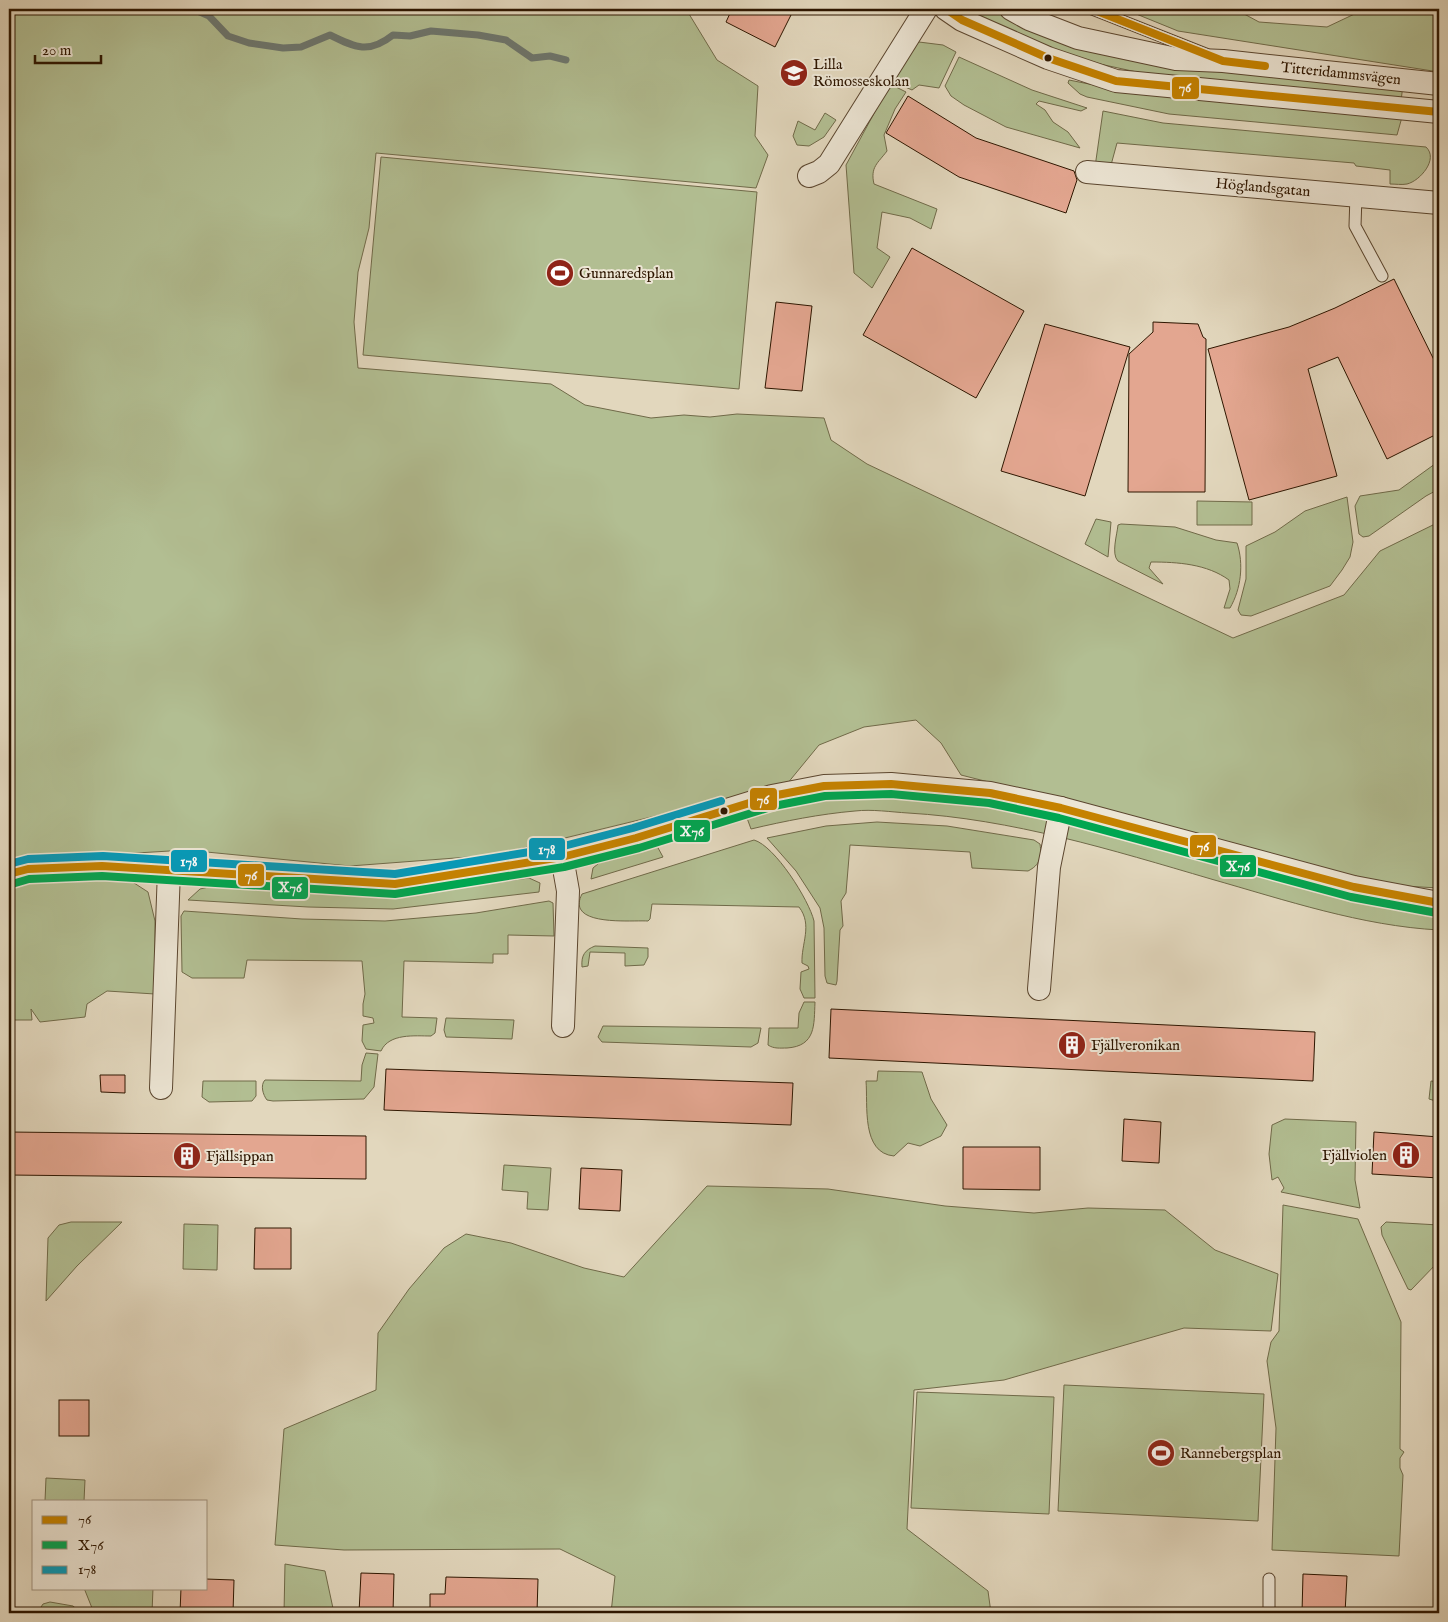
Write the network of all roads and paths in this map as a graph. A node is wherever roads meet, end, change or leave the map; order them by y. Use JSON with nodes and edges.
{"nodes":[{"id":1,"x":926,"y":9,"type":"edge"},
{"id":2,"x":946,"y":9,"type":"edge"},
{"id":3,"x":1011,"y":9,"type":"edge"},
{"id":4,"x":1092,"y":9,"type":"edge"},
{"id":5,"x":1223,"y":62,"type":"junction"},
{"id":6,"x":1439,"y":84,"type":"edge"},
{"id":7,"x":1439,"y":112,"type":"edge"},
{"id":8,"x":1087,"y":172,"type":"dead end"},
{"id":9,"x":808,"y":176,"type":"dead end"},
{"id":10,"x":1356,"y":195,"type":"junction"},
{"id":11,"x":1439,"y":204,"type":"edge"},
{"id":12,"x":1382,"y":276,"type":"dead end"},
{"id":13,"x":1061,"y":808,"type":"junction"},
{"id":14,"x":562,"y":857,"type":"junction"},
{"id":15,"x":169,"y":870,"type":"junction"},
{"id":16,"x":9,"y":874,"type":"edge"},
{"id":17,"x":1439,"y":903,"type":"edge"},
{"id":18,"x":1039,"y":989,"type":"dead end"},
{"id":19,"x":563,"y":1026,"type":"dead end"},
{"id":20,"x":161,"y":1088,"type":"dead end"},
{"id":21,"x":1269,"y":1579,"type":"dead end"},
{"id":22,"x":1269,"y":1613,"type":"edge"}],
"edges":[{"from":1,"to":9,"type":"street"},
{"from":2,"to":7,"type":"street","name":"Titteridammsvägen"},
{"from":3,"to":5,"type":"street","name":"Titteridammsvägen"},
{"from":4,"to":5,"type":"lane"},
{"from":5,"to":6,"type":"street","name":"Titteridammsvägen"},
{"from":8,"to":10,"type":"street","name":"Höglandsgatan"},
{"from":10,"to":11,"type":"street","name":"Höglandsgatan"},
{"from":10,"to":12,"type":"lane"},
{"from":13,"to":14,"type":"street"},
{"from":13,"to":17,"type":"street"},
{"from":13,"to":18,"type":"street"},
{"from":14,"to":15,"type":"street"},
{"from":14,"to":19,"type":"street"},
{"from":15,"to":16,"type":"street"},
{"from":15,"to":20,"type":"street"},
{"from":21,"to":22,"type":"lane"}]}
